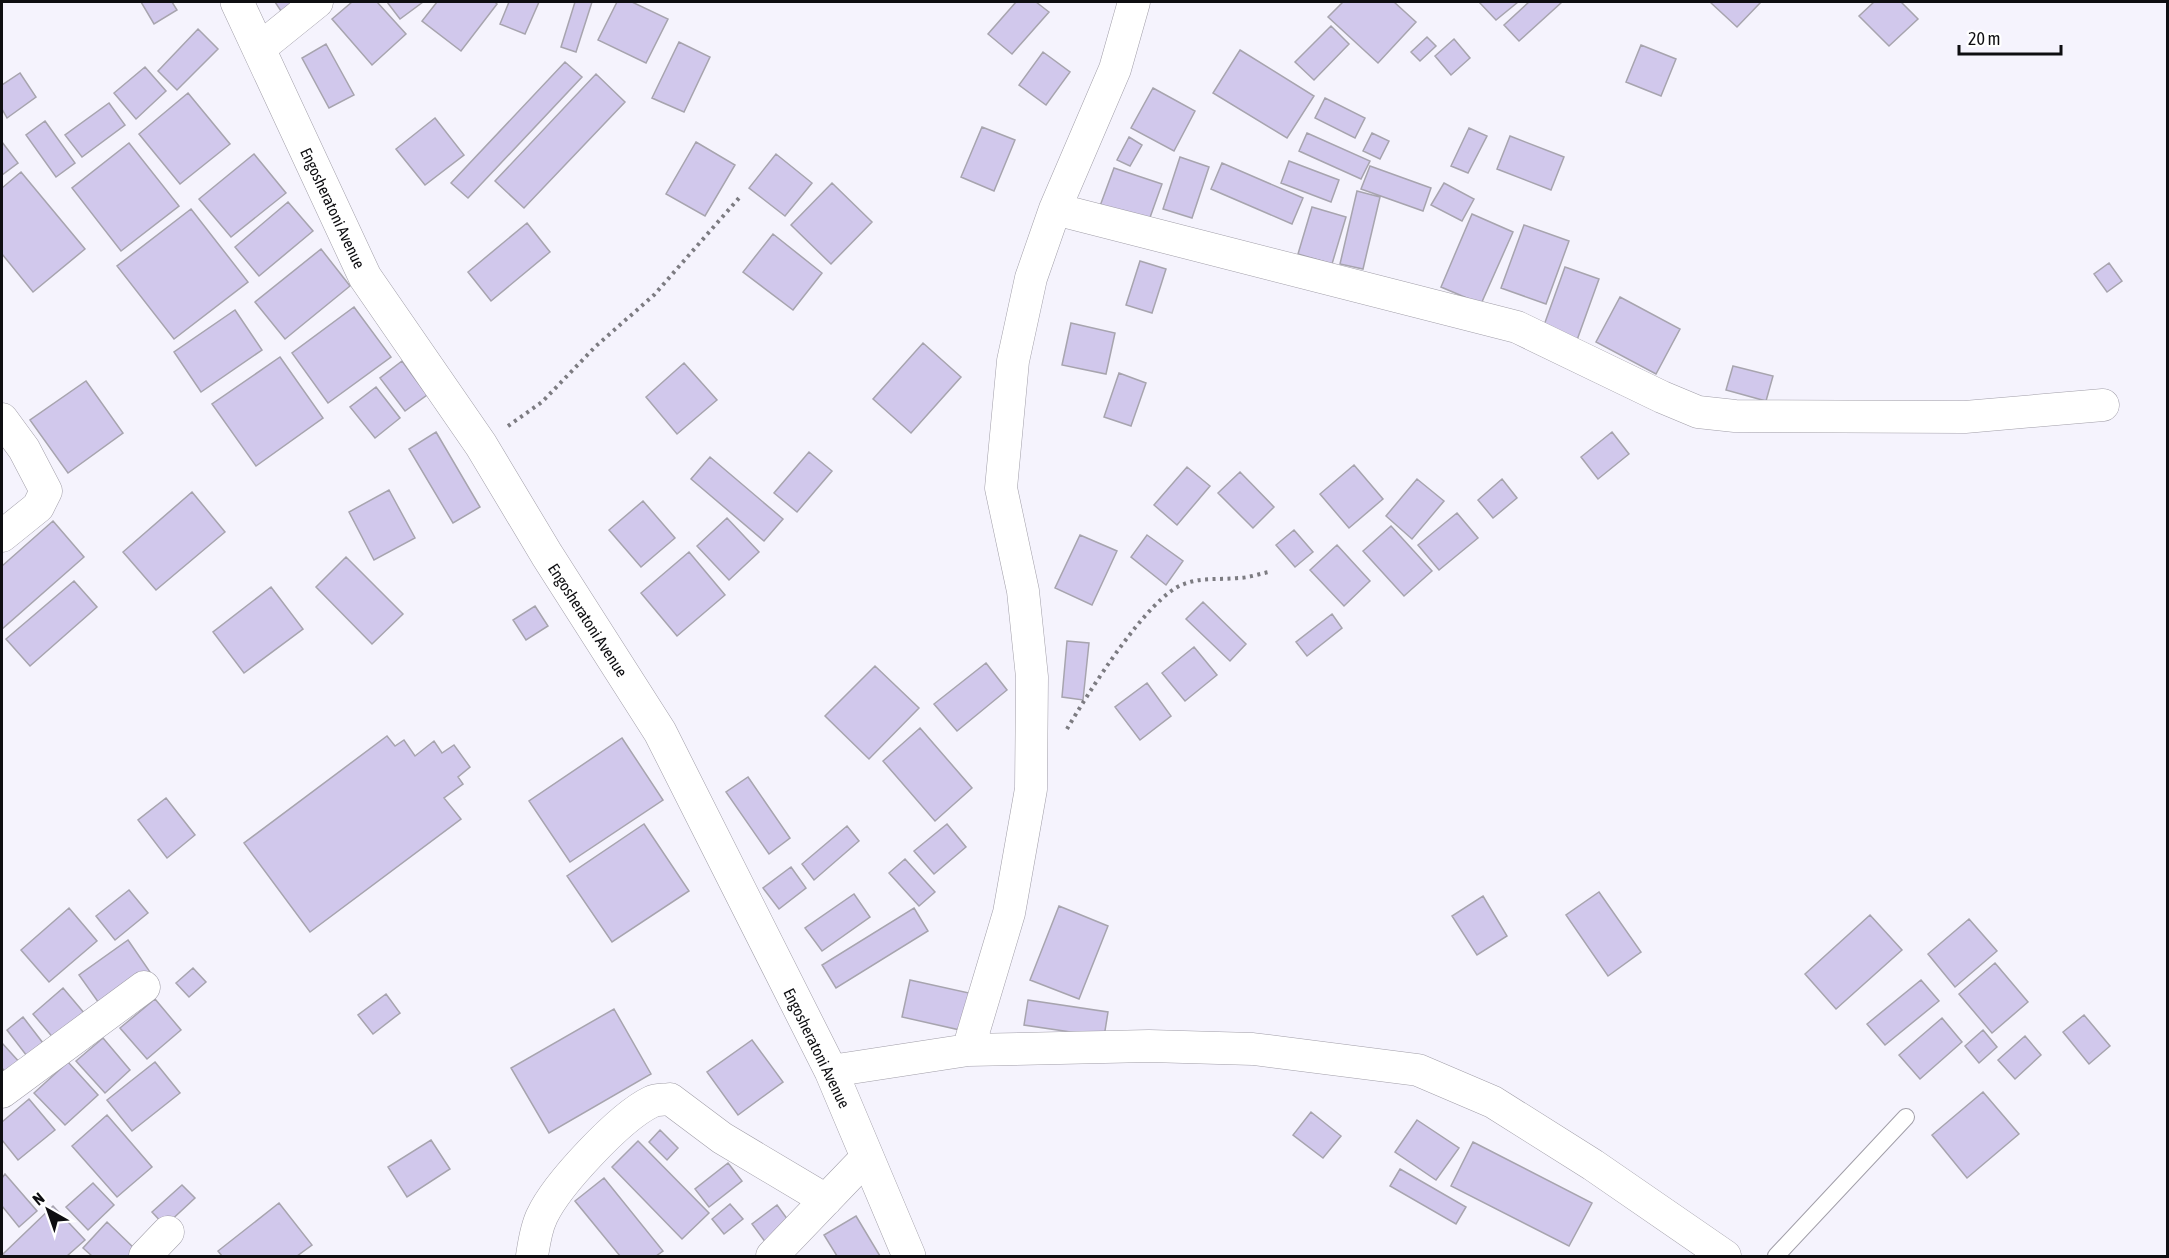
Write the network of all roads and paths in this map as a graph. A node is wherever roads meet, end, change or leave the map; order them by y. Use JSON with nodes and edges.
{"nodes":[{"id":1,"x":237,"y":2,"type":"edge"},
{"id":2,"x":317,"y":2,"type":"edge"},
{"id":3,"x":1134,"y":2,"type":"edge"},
{"id":4,"x":260,"y":48,"type":"junction"},
{"id":5,"x":739,"y":198,"type":"dead end"},
{"id":6,"x":1055,"y":209,"type":"junction"},
{"id":7,"x":2103,"y":405,"type":"dead end"},
{"id":8,"x":2,"y":419,"type":"edge"},
{"id":9,"x":481,"y":445,"type":"junction"},
{"id":10,"x":2,"y":536,"type":"edge"},
{"id":11,"x":1269,"y":572,"type":"dead end"},
{"id":12,"x":1065,"y":731,"type":"dead end"},
{"id":13,"x":144,"y":987,"type":"dead end"},
{"id":14,"x":968,"y":1050,"type":"junction"},
{"id":15,"x":831,"y":1071,"type":"junction"},
{"id":16,"x":2,"y":1092,"type":"edge"},
{"id":17,"x":1906,"y":1117,"type":"dead end"},
{"id":18,"x":867,"y":1157,"type":"junction"},
{"id":19,"x":826,"y":1200,"type":"junction"},
{"id":20,"x":168,"y":1232,"type":"dead end"},
{"id":21,"x":145,"y":1257,"type":"edge"},
{"id":22,"x":532,"y":1257,"type":"edge"},
{"id":23,"x":772,"y":1257,"type":"edge"},
{"id":24,"x":909,"y":1257,"type":"edge"},
{"id":25,"x":1725,"y":1257,"type":"edge"},
{"id":26,"x":1776,"y":1257,"type":"edge"}],
"edges":[{"from":1,"to":4,"type":"street","name":"Engosheratoni Avenue"},
{"from":2,"to":4,"type":"street"},
{"from":3,"to":6,"type":"street"},
{"from":4,"to":9,"type":"street","name":"Engosheratoni Avenue"},
{"from":5,"to":9,"type":"path"},
{"from":6,"to":7,"type":"street"},
{"from":6,"to":14,"type":"street"},
{"from":8,"to":10,"type":"street"},
{"from":9,"to":15,"type":"street","name":"Engosheratoni Avenue"},
{"from":11,"to":12,"type":"path"},
{"from":13,"to":16,"type":"street"},
{"from":14,"to":15,"type":"street"},
{"from":14,"to":25,"type":"street"},
{"from":15,"to":18,"type":"street","name":"Engosheratoni Avenue"},
{"from":17,"to":26,"type":"lane"},
{"from":18,"to":19,"type":"street"},
{"from":18,"to":24,"type":"street","name":"Engosheratoni Avenue"},
{"from":19,"to":22,"type":"street"},
{"from":19,"to":23,"type":"street"},
{"from":20,"to":21,"type":"street"}]}
